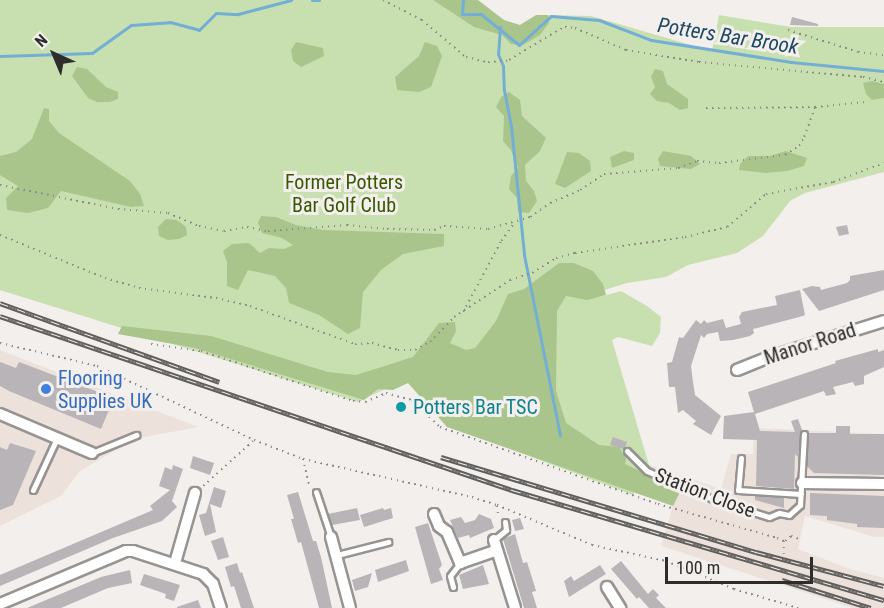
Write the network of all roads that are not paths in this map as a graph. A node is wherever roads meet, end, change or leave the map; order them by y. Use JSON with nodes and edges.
{"nodes":[{"id":1,"x":884,"y":321,"type":"edge"},
{"id":2,"x":737,"y":370,"type":"dead end"},
{"id":3,"x":0,"y":414,"type":"edge"},
{"id":4,"x":804,"y":434,"type":"dead end"},
{"id":5,"x":136,"y":435,"type":"dead end"},
{"id":6,"x":57,"y":438,"type":"junction"},
{"id":7,"x":627,"y":451,"type":"dead end"},
{"id":8,"x":92,"y":453,"type":"joint"},
{"id":9,"x":741,"y":458,"type":"dead end"},
{"id":10,"x":884,"y":484,"type":"edge"},
{"id":11,"x":802,"y":488,"type":"junction"},
{"id":12,"x":33,"y":490,"type":"dead end"},
{"id":13,"x":316,"y":492,"type":"road end"},
{"id":14,"x":195,"y":493,"type":"road end"},
{"id":15,"x":434,"y":514,"type":"dead end"},
{"id":16,"x":505,"y":522,"type":"dead end"},
{"id":17,"x":331,"y":537,"type":"joint"},
{"id":18,"x":388,"y":542,"type":"dead end"},
{"id":19,"x":495,"y":545,"type":"junction"},
{"id":20,"x":337,"y":555,"type":"junction"},
{"id":21,"x":175,"y":563,"type":"junction"},
{"id":22,"x":460,"y":563,"type":"junction"},
{"id":23,"x":453,"y":587,"type":"dead end"},
{"id":24,"x":607,"y":587,"type":"dead end"},
{"id":25,"x":0,"y":604,"type":"edge"},
{"id":26,"x":221,"y":608,"type":"edge"},
{"id":27,"x":350,"y":608,"type":"edge"},
{"id":28,"x":515,"y":608,"type":"edge"},
{"id":29,"x":620,"y":608,"type":"edge"}],
"edges":[{"from":1,"to":2,"type":"street","name":"Manor Road"},
{"from":3,"to":6,"type":"street"},
{"from":4,"to":11,"type":"lane"},
{"from":5,"to":8,"type":"lane"},
{"from":6,"to":8,"type":"street"},
{"from":6,"to":12,"type":"lane"},
{"from":7,"to":11,"type":"lane","name":"Station Close"},
{"from":9,"to":11,"type":"lane"},
{"from":10,"to":11,"type":"street"},
{"from":13,"to":17,"type":"lane"},
{"from":14,"to":21,"type":"street"},
{"from":15,"to":22,"type":"street"},
{"from":16,"to":19,"type":"lane"},
{"from":17,"to":20,"type":"street"},
{"from":18,"to":20,"type":"lane"},
{"from":19,"to":22,"type":"street"},
{"from":19,"to":28,"type":"street"},
{"from":20,"to":27,"type":"street"},
{"from":21,"to":25,"type":"street"},
{"from":21,"to":26,"type":"street"},
{"from":22,"to":23,"type":"lane"},
{"from":24,"to":29,"type":"street"}]}
